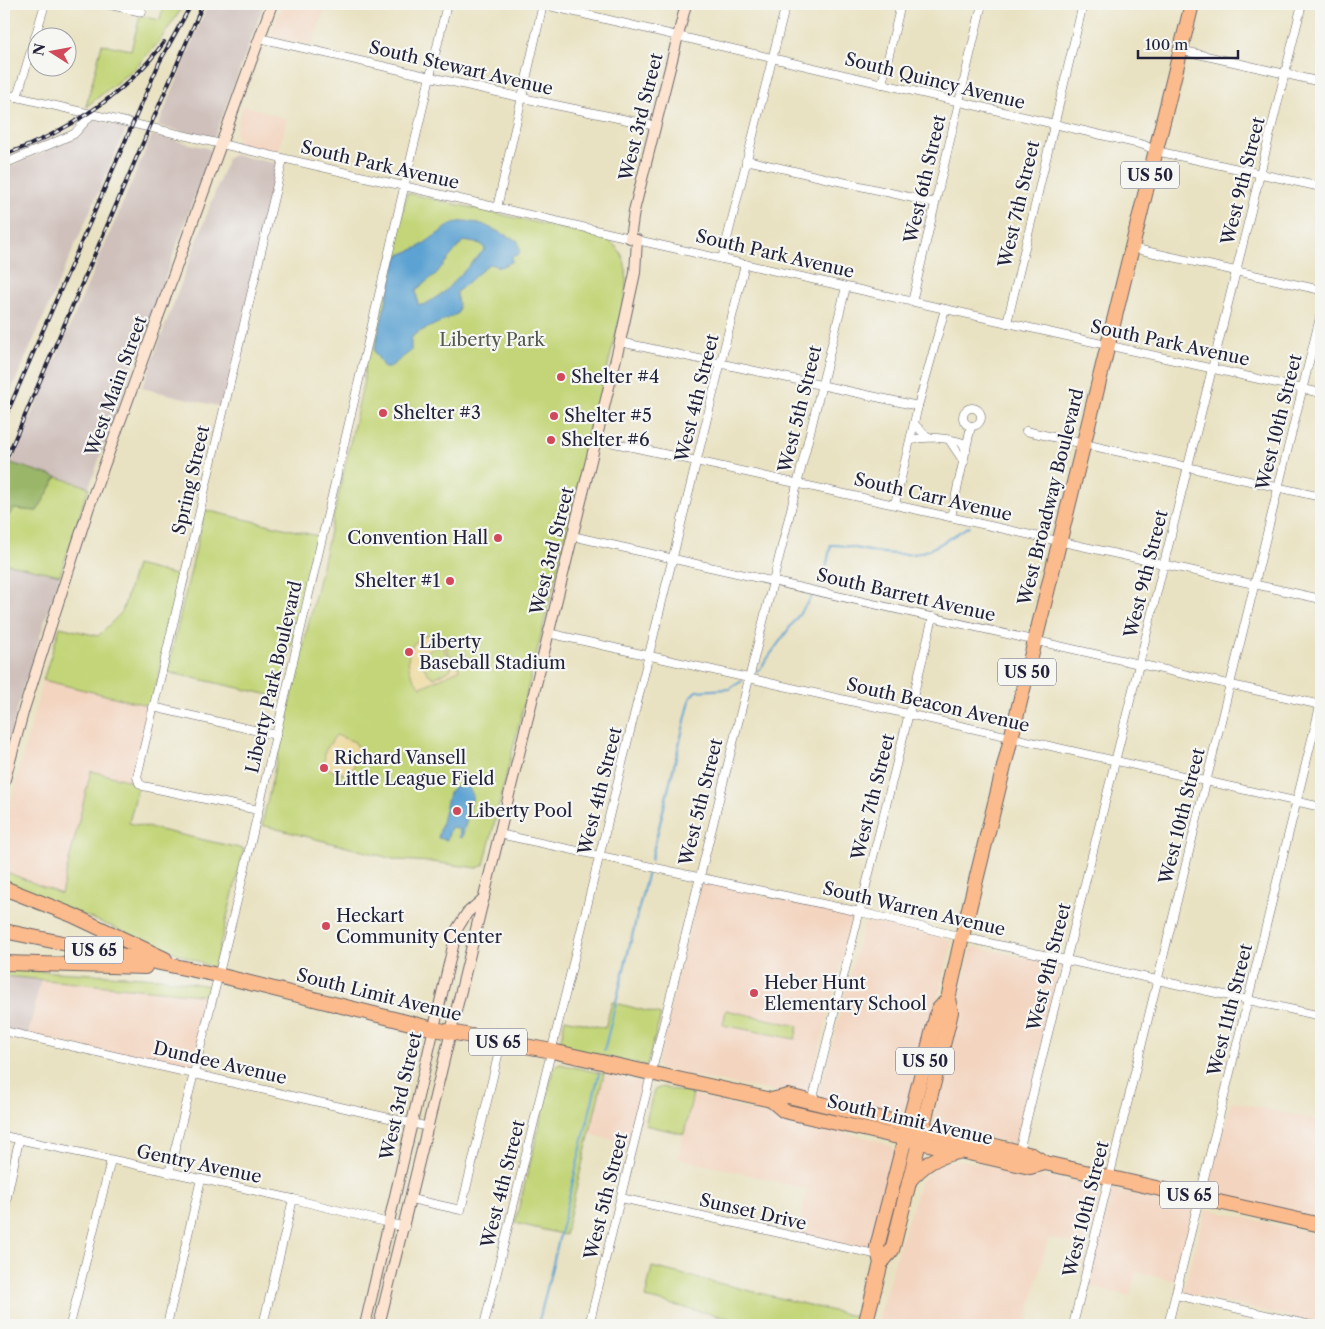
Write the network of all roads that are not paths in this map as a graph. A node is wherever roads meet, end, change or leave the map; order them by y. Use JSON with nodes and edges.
{"nodes":[{"id":1,"x":45,"y":4,"type":"edge"},
{"id":2,"x":106,"y":4,"type":"edge"},
{"id":3,"x":272,"y":4,"type":"edge"},
{"id":4,"x":447,"y":4,"type":"edge"},
{"id":5,"x":543,"y":4,"type":"edge"},
{"id":6,"x":686,"y":4,"type":"edge"},
{"id":7,"x":786,"y":4,"type":"edge"},
{"id":8,"x":901,"y":4,"type":"edge"},
{"id":9,"x":982,"y":4,"type":"edge"},
{"id":10,"x":1083,"y":4,"type":"edge"},
{"id":11,"x":1192,"y":4,"type":"edge"},
{"id":12,"x":1302,"y":4,"type":"edge"},
{"id":13,"x":142,"y":12,"type":"dead end"},
{"id":14,"x":678,"y":35,"type":"junction"},
{"id":15,"x":259,"y":38,"type":"junction"},
{"id":16,"x":1180,"y":50,"type":"junction"},
{"id":17,"x":772,"y":57,"type":"junction"},
{"id":18,"x":1284,"y":74,"type":"junction"},
{"id":19,"x":430,"y":76,"type":"junction"},
{"id":20,"x":1321,"y":82,"type":"edge"},
{"id":21,"x":882,"y":84,"type":"junction"},
{"id":22,"x":4,"y":94,"type":"edge"},
{"id":23,"x":17,"y":97,"type":"junction"},
{"id":24,"x":522,"y":98,"type":"junction"},
{"id":25,"x":958,"y":103,"type":"junction"},
{"id":26,"x":90,"y":115,"type":"junction"},
{"id":27,"x":656,"y":126,"type":"junction"},
{"id":28,"x":1053,"y":126,"type":"junction"},
{"id":29,"x":222,"y":145,"type":"junction"},
{"id":30,"x":1156,"y":151,"type":"junction"},
{"id":31,"x":283,"y":159,"type":"junction"},
{"id":32,"x":746,"y":160,"type":"junction"},
{"id":33,"x":4,"y":164,"type":"edge"},
{"id":34,"x":1260,"y":173,"type":"junction"},
{"id":35,"x":404,"y":187,"type":"junction"},
{"id":36,"x":1321,"y":187,"type":"edge"},
{"id":37,"x":935,"y":203,"type":"junction"},
{"id":38,"x":497,"y":208,"type":"junction"},
{"id":39,"x":634,"y":239,"type":"junction"},
{"id":40,"x":1132,"y":248,"type":"junction"},
{"id":41,"x":722,"y":259,"type":"junction"},
{"id":42,"x":745,"y":264,"type":"junction"},
{"id":43,"x":1236,"y":271,"type":"junction"},
{"id":44,"x":846,"y":287,"type":"junction"},
{"id":45,"x":1321,"y":290,"type":"edge"},
{"id":46,"x":912,"y":302,"type":"junction"},
{"id":47,"x":945,"y":309,"type":"junction"},
{"id":48,"x":1321,"y":313,"type":"edge"},
{"id":49,"x":1007,"y":323,"type":"junction"},
{"id":50,"x":620,"y":342,"type":"junction"},
{"id":51,"x":1108,"y":346,"type":"junction"},
{"id":52,"x":721,"y":364,"type":"junction"},
{"id":53,"x":1212,"y":369,"type":"junction"},
{"id":54,"x":822,"y":384,"type":"junction"},
{"id":55,"x":1303,"y":389,"type":"junction"},
{"id":56,"x":1321,"y":393,"type":"edge"},
{"id":57,"x":918,"y":406,"type":"junction"},
{"id":58,"x":914,"y":424,"type":"junction"},
{"id":59,"x":971,"y":426,"type":"dead end"},
{"id":60,"x":1026,"y":431,"type":"dead end"},
{"id":61,"x":928,"y":437,"type":"junction"},
{"id":62,"x":596,"y":439,"type":"junction"},
{"id":63,"x":910,"y":441,"type":"junction"},
{"id":64,"x":950,"y":441,"type":"junction"},
{"id":65,"x":1083,"y":445,"type":"junction"},
{"id":66,"x":966,"y":450,"type":"junction"},
{"id":67,"x":697,"y":460,"type":"junction"},
{"id":68,"x":964,"y":462,"type":"junction"},
{"id":69,"x":1187,"y":468,"type":"junction"},
{"id":70,"x":797,"y":482,"type":"junction"},
{"id":71,"x":1278,"y":488,"type":"junction"},
{"id":72,"x":1321,"y":497,"type":"edge"},
{"id":73,"x":895,"y":504,"type":"junction"},
{"id":74,"x":951,"y":517,"type":"junction"},
{"id":75,"x":572,"y":536,"type":"junction"},
{"id":76,"x":1060,"y":541,"type":"junction"},
{"id":77,"x":673,"y":558,"type":"junction"},
{"id":78,"x":1163,"y":564,"type":"junction"},
{"id":79,"x":772,"y":580,"type":"junction"},
{"id":80,"x":1255,"y":584,"type":"junction"},
{"id":81,"x":1321,"y":599,"type":"edge"},
{"id":82,"x":933,"y":617,"type":"junction"},
{"id":83,"x":548,"y":633,"type":"junction"},
{"id":84,"x":1036,"y":640,"type":"junction"},
{"id":85,"x":649,"y":655,"type":"junction"},
{"id":86,"x":1139,"y":663,"type":"junction"},
{"id":87,"x":748,"y":678,"type":"junction"},
{"id":88,"x":1230,"y":684,"type":"junction"},
{"id":89,"x":1321,"y":704,"type":"edge"},
{"id":90,"x":153,"y":707,"type":"junction"},
{"id":91,"x":909,"y":714,"type":"junction"},
{"id":92,"x":276,"y":735,"type":"junction"},
{"id":93,"x":1012,"y":737,"type":"junction"},
{"id":94,"x":1115,"y":761,"type":"junction"},
{"id":95,"x":1206,"y":782,"type":"junction"},
{"id":96,"x":4,"y":784,"type":"edge"},
{"id":97,"x":1297,"y":802,"type":"junction"},
{"id":98,"x":1321,"y":807,"type":"edge"},
{"id":99,"x":258,"y":810,"type":"junction"},
{"id":100,"x":499,"y":834,"type":"junction"},
{"id":101,"x":600,"y":855,"type":"junction"},
{"id":102,"x":698,"y":876,"type":"junction"},
{"id":103,"x":4,"y":888,"type":"edge"},
{"id":104,"x":484,"y":898,"type":"junction"},
{"id":105,"x":860,"y":912,"type":"junction"},
{"id":106,"x":4,"y":931,"type":"edge"},
{"id":107,"x":962,"y":937,"type":"junction"},
{"id":108,"x":1066,"y":960,"type":"junction"},
{"id":109,"x":4,"y":963,"type":"edge"},
{"id":110,"x":184,"y":968,"type":"junction"},
{"id":111,"x":218,"y":975,"type":"junction"},
{"id":112,"x":1158,"y":980,"type":"junction"},
{"id":113,"x":1248,"y":999,"type":"junction"},
{"id":114,"x":1321,"y":1016,"type":"edge"},
{"id":115,"x":434,"y":1029,"type":"junction"},
{"id":116,"x":4,"y":1031,"type":"edge"},
{"id":117,"x":451,"y":1033,"type":"junction"},
{"id":118,"x":501,"y":1043,"type":"junction"},
{"id":119,"x":552,"y":1051,"type":"junction"},
{"id":120,"x":194,"y":1072,"type":"junction"},
{"id":121,"x":651,"y":1074,"type":"junction"},
{"id":122,"x":771,"y":1100,"type":"junction"},
{"id":123,"x":812,"y":1102,"type":"junction"},
{"id":124,"x":412,"y":1123,"type":"junction"},
{"id":125,"x":428,"y":1127,"type":"junction"},
{"id":126,"x":913,"y":1134,"type":"junction"},
{"id":127,"x":4,"y":1136,"type":"edge"},
{"id":128,"x":20,"y":1140,"type":"junction"},
{"id":129,"x":1019,"y":1151,"type":"junction"},
{"id":130,"x":961,"y":1152,"type":"junction"},
{"id":131,"x":111,"y":1160,"type":"junction"},
{"id":132,"x":1045,"y":1163,"type":"junction"},
{"id":133,"x":169,"y":1172,"type":"junction"},
{"id":134,"x":1109,"y":1177,"type":"junction"},
{"id":135,"x":200,"y":1179,"type":"junction"},
{"id":136,"x":908,"y":1182,"type":"junction"},
{"id":137,"x":1200,"y":1197,"type":"junction"},
{"id":138,"x":621,"y":1198,"type":"junction"},
{"id":139,"x":411,"y":1199,"type":"junction"},
{"id":140,"x":292,"y":1200,"type":"junction"},
{"id":141,"x":4,"y":1211,"type":"edge"},
{"id":142,"x":388,"y":1222,"type":"junction"},
{"id":143,"x":1321,"y":1225,"type":"edge"},
{"id":144,"x":405,"y":1227,"type":"junction"},
{"id":145,"x":880,"y":1259,"type":"junction"},
{"id":146,"x":1176,"y":1295,"type":"junction"},
{"id":147,"x":1268,"y":1316,"type":"junction"},
{"id":148,"x":70,"y":1325,"type":"edge"},
{"id":149,"x":167,"y":1325,"type":"edge"},
{"id":150,"x":263,"y":1325,"type":"edge"},
{"id":151,"x":365,"y":1325,"type":"edge"},
{"id":152,"x":379,"y":1325,"type":"edge"},
{"id":153,"x":484,"y":1325,"type":"edge"},
{"id":154,"x":589,"y":1325,"type":"edge"},
{"id":155,"x":865,"y":1325,"type":"edge"},
{"id":156,"x":1073,"y":1325,"type":"edge"},
{"id":157,"x":1168,"y":1325,"type":"edge"},
{"id":158,"x":1266,"y":1325,"type":"edge"},
{"id":159,"x":1311,"y":1325,"type":"edge"}],
"edges":[{"from":1,"to":23,"type":"street"},
{"from":2,"to":13,"type":"street"},
{"from":3,"to":15,"type":"street","name":"West Main Street"},
{"from":4,"to":19,"type":"street","name":"Liberty Park Boulevard"},
{"from":5,"to":14,"type":"street","name":"South Quincy Avenue"},
{"from":5,"to":24,"type":"street"},
{"from":6,"to":14,"type":"street","name":"West 3rd Street"},
{"from":7,"to":17,"type":"street"},
{"from":8,"to":21,"type":"street"},
{"from":9,"to":25,"type":"street","name":"West 6th Street"},
{"from":10,"to":28,"type":"street","name":"West 7th Street"},
{"from":11,"to":16,"type":"highway","name":"West Broadway Boulevard","number":"US 50"},
{"from":12,"to":18,"type":"street","name":"West 9th Street"},
{"from":14,"to":17,"type":"street","name":"South Quincy Avenue"},
{"from":14,"to":27,"type":"street","name":"West 3rd Street"},
{"from":15,"to":19,"type":"street","name":"South Stewart Avenue"},
{"from":15,"to":29,"type":"street","name":"West Main Street"},
{"from":16,"to":18,"type":"street"},
{"from":16,"to":30,"type":"highway","name":"West Broadway Boulevard","number":"US 50"},
{"from":17,"to":21,"type":"street","name":"South Quincy Avenue"},
{"from":17,"to":32,"type":"street"},
{"from":18,"to":20,"type":"street"},
{"from":18,"to":34,"type":"street","name":"West 9th Street"},
{"from":19,"to":24,"type":"street","name":"South Stewart Avenue"},
{"from":19,"to":35,"type":"street","name":"Liberty Park Boulevard"},
{"from":21,"to":25,"type":"street","name":"South Quincy Avenue"},
{"from":22,"to":23,"type":"street","name":"South Park Avenue"},
{"from":23,"to":26,"type":"street","name":"South Park Avenue"},
{"from":24,"to":27,"type":"street","name":"South Stewart Avenue"},
{"from":24,"to":38,"type":"street"},
{"from":25,"to":28,"type":"street","name":"South Quincy Avenue"},
{"from":25,"to":37,"type":"street","name":"West 6th Street"},
{"from":26,"to":29,"type":"street","name":"South Park Avenue"},
{"from":26,"to":33,"type":"street"},
{"from":27,"to":39,"type":"street","name":"West 3rd Street"},
{"from":28,"to":30,"type":"street","name":"South Quincy Avenue"},
{"from":28,"to":49,"type":"street","name":"West 7th Street"},
{"from":29,"to":31,"type":"street","name":"South Park Avenue"},
{"from":29,"to":96,"type":"street","name":"West Main Street"},
{"from":30,"to":34,"type":"street","name":"South Quincy Avenue"},
{"from":30,"to":40,"type":"highway","name":"West Broadway Boulevard","number":"US 50"},
{"from":31,"to":35,"type":"street","name":"South Park Avenue"},
{"from":31,"to":90,"type":"street","name":"Spring Street"},
{"from":32,"to":37,"type":"street"},
{"from":32,"to":41,"type":"street"},
{"from":34,"to":36,"type":"street","name":"South Quincy Avenue"},
{"from":34,"to":43,"type":"street","name":"West 9th Street"},
{"from":35,"to":38,"type":"street","name":"South Park Avenue"},
{"from":35,"to":92,"type":"street","name":"Liberty Park Boulevard"},
{"from":37,"to":46,"type":"street","name":"West 6th Street"},
{"from":38,"to":39,"type":"street","name":"South Park Avenue"},
{"from":39,"to":41,"type":"street","name":"South Park Avenue"},
{"from":39,"to":50,"type":"street","name":"West 3rd Street"},
{"from":40,"to":43,"type":"street"},
{"from":40,"to":51,"type":"highway","name":"West Broadway Boulevard","number":"US 50"},
{"from":41,"to":42,"type":"street","name":"South Park Avenue"},
{"from":42,"to":44,"type":"street","name":"South Park Avenue"},
{"from":42,"to":52,"type":"street","name":"West 4th Street"},
{"from":43,"to":45,"type":"street"},
{"from":43,"to":53,"type":"street","name":"West 9th Street"},
{"from":44,"to":46,"type":"street","name":"South Park Avenue"},
{"from":44,"to":54,"type":"street","name":"West 5th Street"},
{"from":46,"to":47,"type":"street","name":"South Park Avenue"},
{"from":47,"to":49,"type":"street","name":"South Park Avenue"},
{"from":47,"to":57,"type":"street"},
{"from":48,"to":55,"type":"street","name":"West 10th Street"},
{"from":49,"to":51,"type":"street","name":"South Park Avenue"},
{"from":50,"to":52,"type":"street"},
{"from":50,"to":62,"type":"street","name":"West 3rd Street"},
{"from":51,"to":53,"type":"street","name":"South Park Avenue"},
{"from":51,"to":65,"type":"highway","name":"West Broadway Boulevard","number":"US 50"},
{"from":52,"to":54,"type":"street"},
{"from":52,"to":67,"type":"street","name":"West 4th Street"},
{"from":53,"to":55,"type":"street","name":"South Park Avenue"},
{"from":53,"to":69,"type":"street","name":"West 9th Street"},
{"from":54,"to":57,"type":"street"},
{"from":54,"to":70,"type":"street","name":"West 5th Street"},
{"from":55,"to":56,"type":"street","name":"South Park Avenue"},
{"from":55,"to":71,"type":"street","name":"West 10th Street"},
{"from":57,"to":58,"type":"street"},
{"from":58,"to":61,"type":"street"},
{"from":58,"to":63,"type":"street"},
{"from":59,"to":66,"type":"street"},
{"from":60,"to":65,"type":"street"},
{"from":61,"to":63,"type":"street"},
{"from":61,"to":64,"type":"street"},
{"from":62,"to":67,"type":"street","name":"South Carr Avenue"},
{"from":62,"to":75,"type":"street","name":"West 3rd Street"},
{"from":63,"to":73,"type":"street"},
{"from":64,"to":66,"type":"street"},
{"from":64,"to":68,"type":"street"},
{"from":65,"to":69,"type":"street"},
{"from":65,"to":76,"type":"highway","name":"West Broadway Boulevard","number":"US 50"},
{"from":66,"to":68,"type":"street"},
{"from":67,"to":70,"type":"street","name":"South Carr Avenue"},
{"from":67,"to":77,"type":"street","name":"West 4th Street"},
{"from":68,"to":74,"type":"street"},
{"from":69,"to":71,"type":"street"},
{"from":69,"to":78,"type":"street","name":"West 9th Street"},
{"from":70,"to":73,"type":"street","name":"South Carr Avenue"},
{"from":70,"to":79,"type":"street","name":"West 5th Street"},
{"from":71,"to":72,"type":"street"},
{"from":71,"to":80,"type":"street","name":"West 10th Street"},
{"from":73,"to":74,"type":"street","name":"South Carr Avenue"},
{"from":74,"to":76,"type":"street","name":"South Carr Avenue"},
{"from":75,"to":77,"type":"street","name":"South Barrett Avenue"},
{"from":75,"to":83,"type":"street","name":"West 3rd Street"},
{"from":76,"to":78,"type":"street","name":"South Carr Avenue"},
{"from":76,"to":84,"type":"highway","name":"West Broadway Boulevard","number":"US 50"},
{"from":77,"to":79,"type":"street","name":"South Barrett Avenue"},
{"from":77,"to":85,"type":"street","name":"West 4th Street"},
{"from":78,"to":80,"type":"street","name":"South Carr Avenue"},
{"from":78,"to":86,"type":"street","name":"West 9th Street"},
{"from":79,"to":82,"type":"street","name":"South Barrett Avenue"},
{"from":79,"to":87,"type":"street","name":"West 5th Street"},
{"from":80,"to":81,"type":"street","name":"South Carr Avenue"},
{"from":80,"to":88,"type":"street","name":"West 10th Street"},
{"from":82,"to":84,"type":"street","name":"South Barrett Avenue"},
{"from":82,"to":91,"type":"street","name":"West 7th Street"},
{"from":83,"to":85,"type":"street","name":"South Beacon Avenue"},
{"from":83,"to":100,"type":"street","name":"West 3rd Street"},
{"from":84,"to":86,"type":"street","name":"South Barrett Avenue"},
{"from":84,"to":93,"type":"highway","name":"West Broadway Boulevard","number":"US 50"},
{"from":85,"to":87,"type":"street","name":"South Beacon Avenue"},
{"from":85,"to":101,"type":"street","name":"West 4th Street"},
{"from":86,"to":88,"type":"street","name":"South Barrett Avenue"},
{"from":86,"to":94,"type":"street","name":"West 9th Street"},
{"from":87,"to":91,"type":"street","name":"South Beacon Avenue"},
{"from":87,"to":102,"type":"street","name":"West 5th Street"},
{"from":88,"to":89,"type":"street","name":"South Barrett Avenue"},
{"from":88,"to":95,"type":"street","name":"West 10th Street"},
{"from":89,"to":97,"type":"street","name":"West 11th Street"},
{"from":90,"to":92,"type":"street"},
{"from":90,"to":99,"type":"street","name":"Spring Street"},
{"from":91,"to":93,"type":"street","name":"South Beacon Avenue"},
{"from":91,"to":105,"type":"street","name":"West 7th Street"},
{"from":92,"to":99,"type":"street","name":"Liberty Park Boulevard"},
{"from":93,"to":94,"type":"street","name":"South Beacon Avenue"},
{"from":93,"to":107,"type":"highway","name":"West Broadway Boulevard","number":"US 50"},
{"from":94,"to":95,"type":"street","name":"South Beacon Avenue"},
{"from":94,"to":108,"type":"street","name":"West 9th Street"},
{"from":95,"to":97,"type":"street","name":"South Beacon Avenue"},
{"from":95,"to":112,"type":"street","name":"West 10th Street"},
{"from":97,"to":98,"type":"street","name":"South Beacon Avenue"},
{"from":97,"to":113,"type":"street","name":"West 11th Street"},
{"from":99,"to":111,"type":"street","name":"Liberty Park Boulevard"},
{"from":100,"to":101,"type":"street","name":"South Warren Avenue"},
{"from":100,"to":104,"type":"street","name":"West 3rd Street"},
{"from":101,"to":102,"type":"street","name":"South Warren Avenue"},
{"from":101,"to":119,"type":"street","name":"West 4th Street"},
{"from":102,"to":105,"type":"street","name":"South Warren Avenue"},
{"from":102,"to":121,"type":"street","name":"West 5th Street"},
{"from":103,"to":110,"type":"highway"},
{"from":104,"to":115,"type":"street","name":"West 3rd Street"},
{"from":104,"to":117,"type":"street","name":"West 3rd Street"},
{"from":105,"to":107,"type":"street","name":"South Warren Avenue"},
{"from":105,"to":123,"type":"street","name":"West 7th Street"},
{"from":106,"to":110,"type":"highway","number":"US 65"},
{"from":107,"to":108,"type":"street","name":"South Warren Avenue"},
{"from":107,"to":126,"type":"highway","name":"West Broadway Boulevard","number":"US 50"},
{"from":108,"to":112,"type":"street","name":"South Warren Avenue"},
{"from":108,"to":129,"type":"street","name":"West 9th Street"},
{"from":109,"to":110,"type":"highway"},
{"from":110,"to":111,"type":"highway","name":"South Limit Avenue","number":"US 65"},
{"from":111,"to":115,"type":"highway","name":"South Limit Avenue","number":"US 65"},
{"from":111,"to":120,"type":"street","name":"Liberty Park Boulevard"},
{"from":112,"to":113,"type":"street","name":"South Warren Avenue"},
{"from":112,"to":134,"type":"street","name":"West 10th Street"},
{"from":113,"to":114,"type":"street","name":"South Warren Avenue"},
{"from":113,"to":137,"type":"street","name":"West 11th Street"},
{"from":115,"to":117,"type":"highway","name":"South Limit Avenue","number":"US 65"},
{"from":115,"to":124,"type":"street","name":"West 3rd Street"},
{"from":116,"to":120,"type":"street","name":"Dundee Avenue"},
{"from":117,"to":118,"type":"highway","name":"South Limit Avenue","number":"US 65"},
{"from":117,"to":125,"type":"street","name":"West 3rd Street"},
{"from":118,"to":119,"type":"highway","name":"South Limit Avenue","number":"US 65"},
{"from":118,"to":139,"type":"street"},
{"from":119,"to":121,"type":"highway","name":"South Limit Avenue","number":"US 65"},
{"from":119,"to":153,"type":"street","name":"West 4th Street"},
{"from":120,"to":124,"type":"street","name":"Dundee Avenue"},
{"from":120,"to":133,"type":"street","name":"Liberty Park Boulevard"},
{"from":121,"to":122,"type":"highway","name":"South Limit Avenue","number":"US 65"},
{"from":121,"to":138,"type":"street","name":"West 5th Street"},
{"from":122,"to":123,"type":"highway","name":"South Limit Avenue","number":"US 65"},
{"from":122,"to":126,"type":"highway","name":"South Limit Avenue","number":"US 65"},
{"from":123,"to":126,"type":"highway","name":"South Limit Avenue","number":"US 65"},
{"from":124,"to":125,"type":"street","name":"Dundee Avenue"},
{"from":124,"to":142,"type":"street","name":"West 3rd Street"},
{"from":125,"to":139,"type":"street","name":"West 3rd Street"},
{"from":126,"to":129,"type":"highway","name":"South Limit Avenue","number":"US 65"},
{"from":126,"to":130,"type":"highway","name":"South Limit Avenue","number":"US 65"},
{"from":126,"to":136,"type":"highway","name":"West Broadway Boulevard","number":"US 50"},
{"from":126,"to":145,"type":"highway","name":"West Broadway Boulevard","number":"US 50"},
{"from":127,"to":128,"type":"street","name":"Gentry Avenue"},
{"from":128,"to":131,"type":"street","name":"Gentry Avenue"},
{"from":128,"to":141,"type":"street"},
{"from":129,"to":132,"type":"highway","name":"South Limit Avenue","number":"US 65"},
{"from":130,"to":132,"type":"highway","name":"South Limit Avenue","number":"US 65"},
{"from":130,"to":136,"type":"highway"},
{"from":131,"to":133,"type":"street","name":"Gentry Avenue"},
{"from":131,"to":148,"type":"street"},
{"from":132,"to":134,"type":"highway","name":"South Limit Avenue","number":"US 65"},
{"from":133,"to":135,"type":"street","name":"Gentry Avenue"},
{"from":134,"to":137,"type":"highway","name":"South Limit Avenue","number":"US 65"},
{"from":134,"to":156,"type":"street","name":"West 10th Street"},
{"from":135,"to":140,"type":"street","name":"Gentry Avenue"},
{"from":135,"to":149,"type":"street"},
{"from":136,"to":145,"type":"highway","name":"West Broadway Boulevard","number":"US 50"},
{"from":137,"to":143,"type":"highway","name":"South Limit Avenue","number":"US 65"},
{"from":137,"to":146,"type":"street","name":"West 11th Street"},
{"from":138,"to":145,"type":"street","name":"Sunset Drive"},
{"from":138,"to":154,"type":"street","name":"West 5th Street"},
{"from":139,"to":144,"type":"street","name":"West 3rd Street"},
{"from":140,"to":142,"type":"street","name":"Gentry Avenue"},
{"from":140,"to":150,"type":"street"},
{"from":142,"to":144,"type":"street"},
{"from":142,"to":151,"type":"street","name":"West 3rd Street"},
{"from":144,"to":152,"type":"street","name":"West 3rd Street"},
{"from":145,"to":155,"type":"highway","name":"West Broadway Boulevard","number":"US 50"},
{"from":146,"to":147,"type":"street"},
{"from":146,"to":157,"type":"street","name":"West 11th Street"},
{"from":147,"to":158,"type":"street"},
{"from":147,"to":159,"type":"street"}]}
